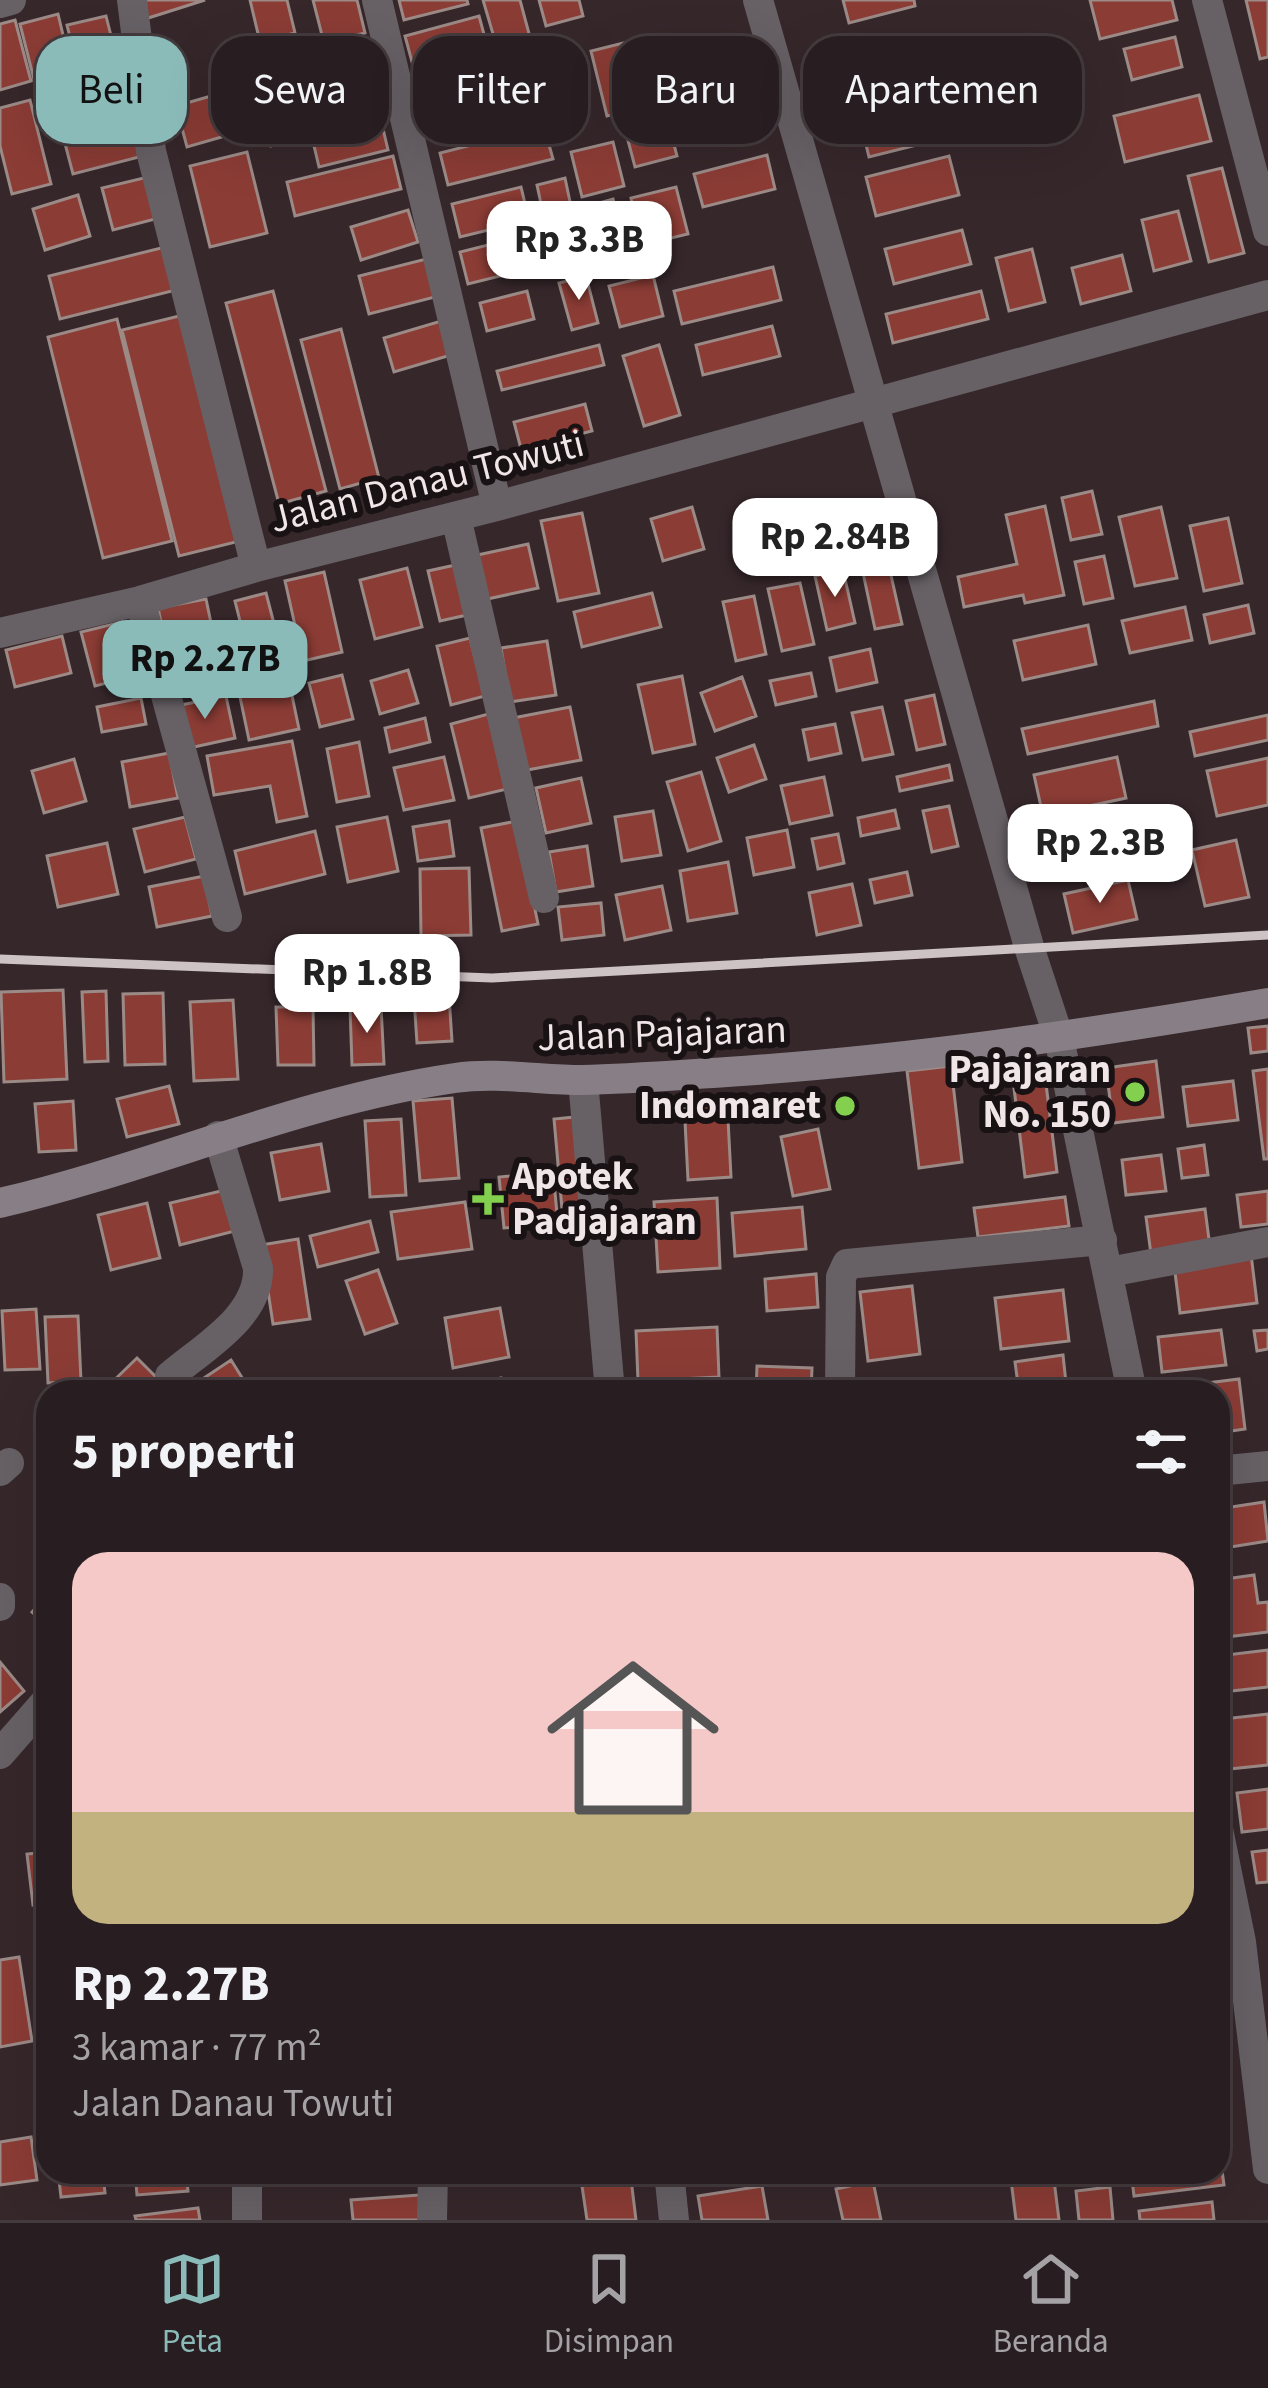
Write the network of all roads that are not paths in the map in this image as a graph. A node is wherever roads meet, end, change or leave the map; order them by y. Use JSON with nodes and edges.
{"nodes":[{"id":1,"x":11,"y":0,"type":"edge"},
{"id":2,"x":132,"y":0,"type":"edge"},
{"id":3,"x":377,"y":0,"type":"edge"},
{"id":4,"x":758,"y":0,"type":"edge"},
{"id":5,"x":1207,"y":0,"type":"edge"},
{"id":6,"x":0,"y":2,"type":"edge"},
{"id":7,"x":1268,"y":231,"type":"edge"},
{"id":8,"x":1268,"y":295,"type":"edge"},
{"id":9,"x":873,"y":404,"type":"junction"},
{"id":10,"x":497,"y":506,"type":"junction"},
{"id":11,"x":456,"y":517,"type":"junction"},
{"id":12,"x":256,"y":567,"type":"junction"},
{"id":13,"x":140,"y":601,"type":"junction"},
{"id":14,"x":0,"y":633,"type":"edge"},
{"id":15,"x":544,"y":898,"type":"dead end"},
{"id":16,"x":227,"y":916,"type":"dead end"},
{"id":17,"x":1268,"y":1004,"type":"edge"},
{"id":18,"x":1059,"y":1038,"type":"junction"},
{"id":19,"x":583,"y":1080,"type":"junction"},
{"id":20,"x":218,"y":1136,"type":"junction"},
{"id":21,"x":0,"y":1203,"type":"edge"},
{"id":22,"x":1102,"y":1240,"type":"junction"},
{"id":23,"x":1268,"y":1242,"type":"edge"},
{"id":24,"x":1109,"y":1272,"type":"junction"},
{"id":25,"x":170,"y":1376,"type":"dead end"},
{"id":26,"x":609,"y":1380,"type":"edge"},
{"id":27,"x":840,"y":1380,"type":"edge"},
{"id":28,"x":1130,"y":1380,"type":"edge"},
{"id":29,"x":1268,"y":1466,"type":"edge"},
{"id":30,"x":1230,"y":1471,"type":"edge"},
{"id":31,"x":36,"y":1713,"type":"edge"},
{"id":32,"x":0,"y":1754,"type":"edge"},
{"id":33,"x":1230,"y":1883,"type":"edge"},
{"id":34,"x":1241,"y":1933,"type":"edge"},
{"id":35,"x":1268,"y":2169,"type":"edge"},
{"id":36,"x":248,"y":2184,"type":"edge"},
{"id":37,"x":433,"y":2184,"type":"edge"},
{"id":38,"x":670,"y":2184,"type":"edge"},
{"id":39,"x":248,"y":2220,"type":"edge"},
{"id":40,"x":432,"y":2220,"type":"edge"},
{"id":41,"x":674,"y":2220,"type":"edge"}],
"edges":[{"from":1,"to":6,"type":"street"},
{"from":2,"to":12,"type":"street"},
{"from":3,"to":10,"type":"street"},
{"from":4,"to":9,"type":"street"},
{"from":5,"to":7,"type":"street"},
{"from":8,"to":9,"type":"street","name":"Jalan Danau Towuti"},
{"from":9,"to":10,"type":"street","name":"Jalan Danau Towuti"},
{"from":9,"to":18,"type":"street"},
{"from":10,"to":11,"type":"street","name":"Jalan Danau Towuti"},
{"from":11,"to":12,"type":"street","name":"Jalan Danau Towuti"},
{"from":11,"to":15,"type":"street"},
{"from":12,"to":13,"type":"street","name":"Jalan Danau Towuti"},
{"from":13,"to":14,"type":"street","name":"Jalan Danau Towuti"},
{"from":13,"to":16,"type":"street"},
{"from":17,"to":18,"type":"main road","name":"Jalan Pajajaran"},
{"from":18,"to":19,"type":"main road","name":"Jalan Pajajaran"},
{"from":18,"to":22,"type":"street"},
{"from":19,"to":20,"type":"main road","name":"Jalan Pajajaran"},
{"from":19,"to":26,"type":"street"},
{"from":20,"to":21,"type":"main road","name":"Jalan Pajajaran"},
{"from":20,"to":25,"type":"street"},
{"from":22,"to":24,"type":"street"},
{"from":22,"to":27,"type":"street"},
{"from":23,"to":24,"type":"street"},
{"from":24,"to":28,"type":"street"},
{"from":29,"to":30,"type":"street"},
{"from":31,"to":32,"type":"street"},
{"from":33,"to":34,"type":"street"},
{"from":34,"to":35,"type":"street"},
{"from":36,"to":39,"type":"street"},
{"from":37,"to":40,"type":"street"},
{"from":38,"to":41,"type":"street"}]}
